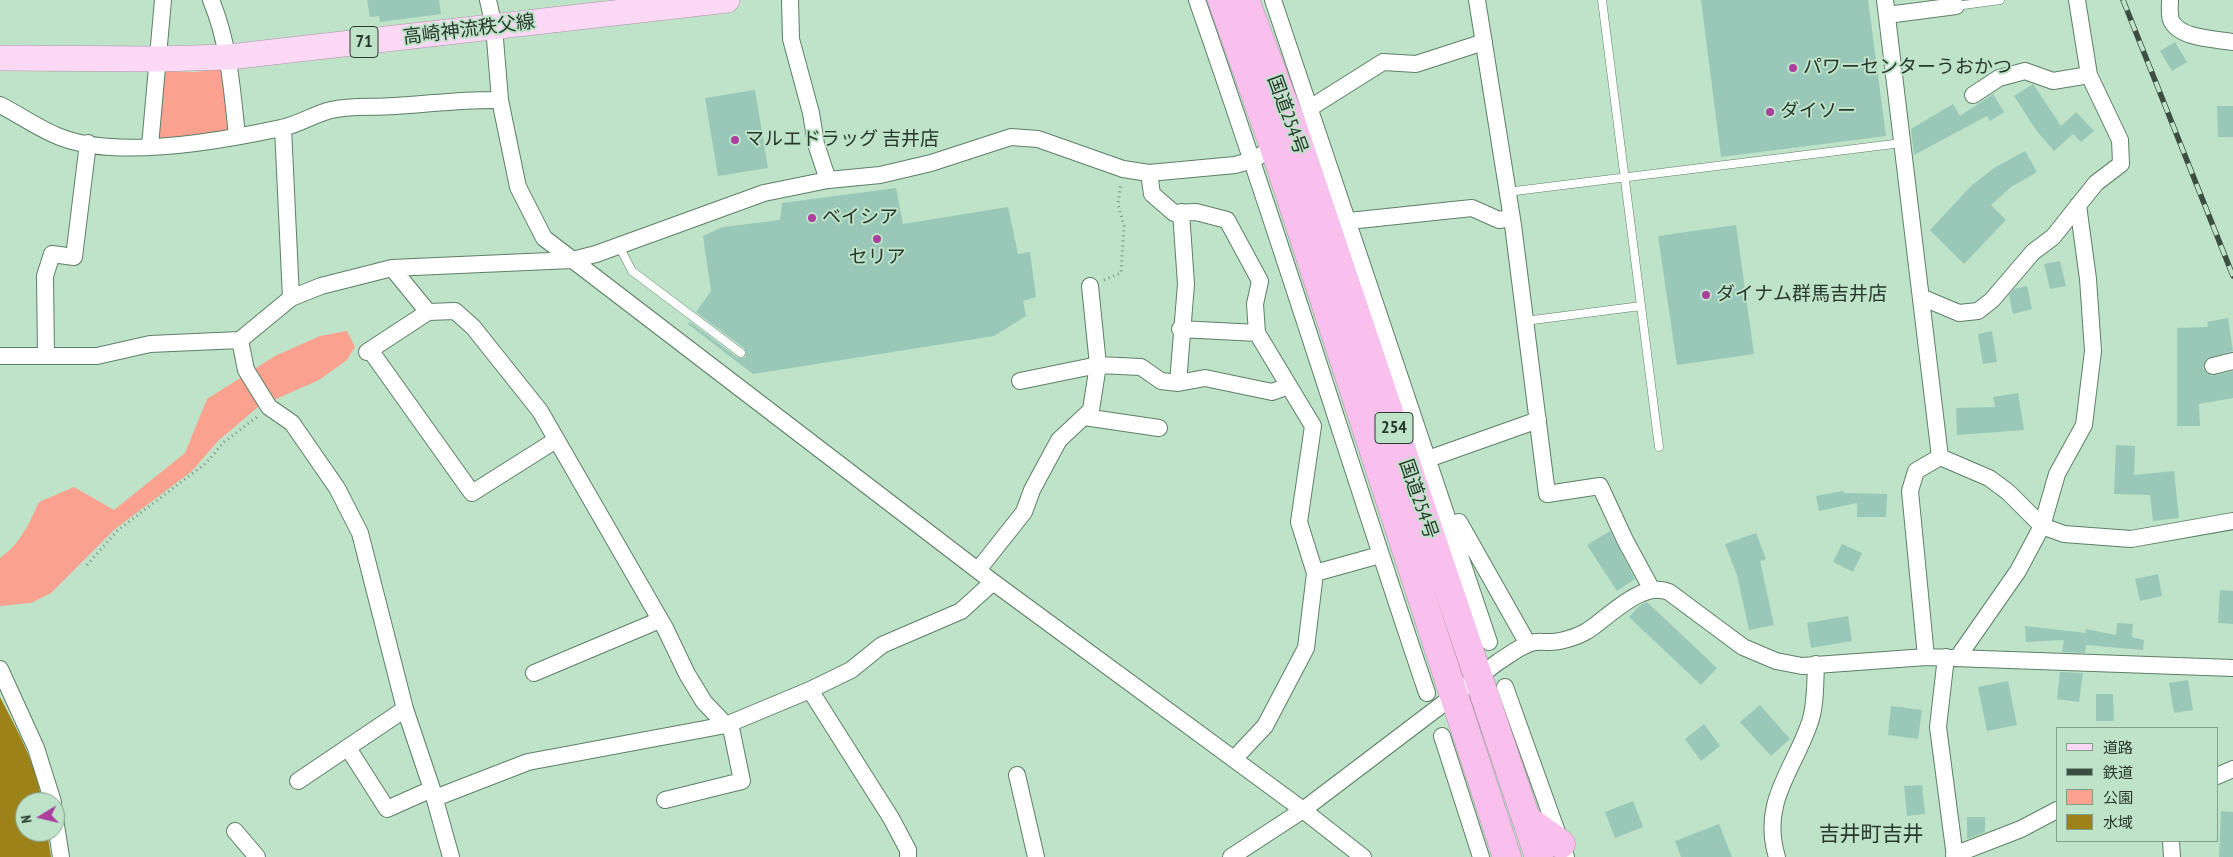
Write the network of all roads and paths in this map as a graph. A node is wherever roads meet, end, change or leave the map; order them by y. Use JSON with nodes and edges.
{"nodes":[{"id":1,"x":163,"y":0,"type":"edge"},
{"id":2,"x":211,"y":0,"type":"edge"},
{"id":3,"x":488,"y":0,"type":"edge"},
{"id":4,"x":728,"y":0,"type":"edge"},
{"id":5,"x":790,"y":0,"type":"edge"},
{"id":6,"x":1197,"y":0,"type":"edge"},
{"id":7,"x":1222,"y":0,"type":"edge"},
{"id":8,"x":1244,"y":0,"type":"edge"},
{"id":9,"x":1273,"y":0,"type":"edge"},
{"id":10,"x":1477,"y":0,"type":"edge"},
{"id":11,"x":1602,"y":0,"type":"edge"},
{"id":12,"x":2000,"y":0,"type":"edge"},
{"id":13,"x":2076,"y":0,"type":"edge"},
{"id":14,"x":2170,"y":0,"type":"edge"},
{"id":15,"x":1956,"y":6,"type":"joint"},
{"id":16,"x":1886,"y":8,"type":"edge"},
{"id":17,"x":494,"y":27,"type":"junction"},
{"id":18,"x":1484,"y":42,"type":"junction"},
{"id":19,"x":2233,"y":42,"type":"edge"},
{"id":20,"x":229,"y":57,"type":"junction"},
{"id":21,"x":0,"y":58,"type":"edge"},
{"id":22,"x":158,"y":59,"type":"junction"},
{"id":23,"x":2089,"y":75,"type":"junction"},
{"id":24,"x":1973,"y":95,"type":"dead end"},
{"id":25,"x":1282,"y":99,"type":"junction"},
{"id":26,"x":500,"y":100,"type":"junction"},
{"id":27,"x":0,"y":105,"type":"edge"},
{"id":28,"x":1310,"y":108,"type":"junction"},
{"id":29,"x":283,"y":128,"type":"junction"},
{"id":30,"x":1319,"y":131,"type":"junction"},
{"id":31,"x":237,"y":136,"type":"junction"},
{"id":32,"x":88,"y":143,"type":"junction"},
{"id":33,"x":1902,"y":143,"type":"junction"},
{"id":34,"x":150,"y":146,"type":"junction"},
{"id":35,"x":1264,"y":154,"type":"junction"},
{"id":36,"x":1129,"y":170,"type":"junction"},
{"id":37,"x":1150,"y":173,"type":"junction"},
{"id":38,"x":1625,"y":178,"type":"junction"},
{"id":39,"x":828,"y":180,"type":"junction"},
{"id":40,"x":1507,"y":192,"type":"junction"},
{"id":41,"x":2078,"y":205,"type":"junction"},
{"id":42,"x":1181,"y":212,"type":"junction"},
{"id":43,"x":1512,"y":218,"type":"junction"},
{"id":44,"x":1349,"y":221,"type":"junction"},
{"id":45,"x":619,"y":246,"type":"junction"},
{"id":46,"x":572,"y":260,"type":"junction"},
{"id":47,"x":392,"y":268,"type":"junction"},
{"id":48,"x":1090,"y":286,"type":"joint"},
{"id":49,"x":1921,"y":297,"type":"junction"},
{"id":50,"x":291,"y":298,"type":"junction"},
{"id":51,"x":1641,"y":306,"type":"junction"},
{"id":52,"x":428,"y":312,"type":"junction"},
{"id":53,"x":1525,"y":321,"type":"junction"},
{"id":54,"x":1180,"y":329,"type":"junction"},
{"id":55,"x":1257,"y":333,"type":"junction"},
{"id":56,"x":240,"y":340,"type":"junction"},
{"id":57,"x":741,"y":353,"type":"dead end"},
{"id":58,"x":46,"y":355,"type":"junction"},
{"id":59,"x":0,"y":356,"type":"edge"},
{"id":60,"x":2233,"y":361,"type":"edge"},
{"id":61,"x":1098,"y":366,"type":"junction"},
{"id":62,"x":2212,"y":366,"type":"dead end"},
{"id":63,"x":1020,"y":382,"type":"dead end"},
{"id":64,"x":1178,"y":383,"type":"junction"},
{"id":65,"x":1289,"y":386,"type":"junction"},
{"id":66,"x":269,"y":407,"type":"junction"},
{"id":67,"x":1084,"y":417,"type":"junction"},
{"id":68,"x":1538,"y":420,"type":"junction"},
{"id":69,"x":1159,"y":428,"type":"dead end"},
{"id":70,"x":556,"y":440,"type":"junction"},
{"id":71,"x":1659,"y":447,"type":"dead end"},
{"id":72,"x":1427,"y":456,"type":"junction"},
{"id":73,"x":1940,"y":457,"type":"junction"},
{"id":74,"x":1418,"y":502,"type":"junction"},
{"id":75,"x":2233,"y":521,"type":"edge"},
{"id":76,"x":1449,"y":526,"type":"junction"},
{"id":77,"x":2042,"y":526,"type":"junction"},
{"id":78,"x":1379,"y":550,"type":"junction"},
{"id":79,"x":87,"y":566,"type":"dead end"},
{"id":80,"x":978,"y":570,"type":"junction"},
{"id":81,"x":1315,"y":573,"type":"junction"},
{"id":82,"x":993,"y":582,"type":"junction"},
{"id":83,"x":1651,"y":588,"type":"junction"},
{"id":84,"x":1418,"y":590,"type":"junction"},
{"id":85,"x":660,"y":620,"type":"junction"},
{"id":86,"x":1489,"y":642,"type":"dead end"},
{"id":87,"x":1528,"y":644,"type":"junction"},
{"id":88,"x":1926,"y":657,"type":"junction"},
{"id":89,"x":1952,"y":657,"type":"junction"},
{"id":90,"x":1816,"y":664,"type":"junction"},
{"id":91,"x":2233,"y":668,"type":"edge"},
{"id":92,"x":0,"y":669,"type":"edge"},
{"id":93,"x":534,"y":673,"type":"dead end"},
{"id":94,"x":1492,"y":682,"type":"junction"},
{"id":95,"x":810,"y":690,"type":"junction"},
{"id":96,"x":1427,"y":693,"type":"dead end"},
{"id":97,"x":1455,"y":696,"type":"junction"},
{"id":98,"x":405,"y":710,"type":"junction"},
{"id":99,"x":728,"y":724,"type":"junction"},
{"id":100,"x":1442,"y":736,"type":"dead end"},
{"id":101,"x":348,"y":748,"type":"junction"},
{"id":102,"x":1234,"y":759,"type":"junction"},
{"id":103,"x":2233,"y":769,"type":"edge"},
{"id":104,"x":1017,"y":775,"type":"dead end"},
{"id":105,"x":2218,"y":776,"type":"edge"},
{"id":106,"x":298,"y":781,"type":"dead end"},
{"id":107,"x":50,"y":792,"type":"edge"},
{"id":108,"x":434,"y":793,"type":"junction"},
{"id":109,"x":665,"y":800,"type":"dead end"},
{"id":110,"x":1303,"y":810,"type":"junction"},
{"id":111,"x":2056,"y":811,"type":"edge"},
{"id":112,"x":235,"y":831,"type":"dead end"},
{"id":113,"x":58,"y":842,"type":"edge"},
{"id":114,"x":2171,"y":842,"type":"edge"},
{"id":115,"x":1555,"y":853,"type":"edge"},
{"id":116,"x":248,"y":854,"type":"edge"},
{"id":117,"x":1774,"y":856,"type":"edge"},
{"id":118,"x":1954,"y":856,"type":"edge"},
{"id":119,"x":60,"y":857,"type":"edge"},
{"id":120,"x":451,"y":857,"type":"edge"},
{"id":121,"x":908,"y":857,"type":"edge"},
{"id":122,"x":1036,"y":857,"type":"edge"},
{"id":123,"x":1231,"y":857,"type":"edge"},
{"id":124,"x":1364,"y":857,"type":"edge"},
{"id":125,"x":1481,"y":857,"type":"edge"},
{"id":126,"x":1507,"y":857,"type":"edge"},
{"id":127,"x":2172,"y":857,"type":"edge"}],
"edges":[{"from":1,"to":22,"type":"street"},
{"from":2,"to":20,"type":"street"},
{"from":3,"to":17,"type":"street"},
{"from":4,"to":17,"type":"main road","name":"高崎神流秩父線","number":"71"},
{"from":5,"to":39,"type":"street"},
{"from":6,"to":35,"type":"street"},
{"from":7,"to":35,"type":"highway","name":"国道254号","number":"254"},
{"from":8,"to":25,"type":"highway","name":"国道254号","number":"254"},
{"from":9,"to":28,"type":"street"},
{"from":10,"to":18,"type":"street"},
{"from":11,"to":38,"type":"lane"},
{"from":12,"to":15,"type":"lane"},
{"from":13,"to":23,"type":"street"},
{"from":14,"to":19,"type":"street"},
{"from":15,"to":16,"type":"street"},
{"from":16,"to":33,"type":"street"},
{"from":17,"to":20,"type":"main road","name":"高崎神流秩父線","number":"71"},
{"from":17,"to":26,"type":"street"},
{"from":18,"to":28,"type":"street"},
{"from":18,"to":40,"type":"street"},
{"from":20,"to":22,"type":"main road","name":"高崎神流秩父線","number":"71"},
{"from":20,"to":31,"type":"street"},
{"from":21,"to":22,"type":"main road","name":"高崎神流秩父線","number":"71"},
{"from":22,"to":34,"type":"street"},
{"from":23,"to":24,"type":"street"},
{"from":23,"to":41,"type":"street"},
{"from":25,"to":30,"type":"street"},
{"from":25,"to":74,"type":"highway","name":"国道254号","number":"254"},
{"from":26,"to":29,"type":"street"},
{"from":26,"to":46,"type":"street"},
{"from":27,"to":32,"type":"street"},
{"from":28,"to":30,"type":"street"},
{"from":29,"to":31,"type":"street"},
{"from":29,"to":50,"type":"street"},
{"from":30,"to":44,"type":"street"},
{"from":31,"to":34,"type":"street"},
{"from":32,"to":34,"type":"street"},
{"from":32,"to":58,"type":"street"},
{"from":33,"to":38,"type":"lane"},
{"from":33,"to":49,"type":"street"},
{"from":35,"to":37,"type":"street"},
{"from":35,"to":78,"type":"street"},
{"from":35,"to":84,"type":"highway","name":"国道254号","number":"254"},
{"from":36,"to":37,"type":"street"},
{"from":36,"to":39,"type":"street"},
{"from":36,"to":48,"type":"path"},
{"from":37,"to":42,"type":"street"},
{"from":38,"to":40,"type":"lane"},
{"from":38,"to":51,"type":"lane"},
{"from":39,"to":45,"type":"street"},
{"from":40,"to":43,"type":"street"},
{"from":41,"to":49,"type":"street"},
{"from":41,"to":77,"type":"street"},
{"from":42,"to":54,"type":"street"},
{"from":42,"to":55,"type":"street"},
{"from":43,"to":44,"type":"street"},
{"from":43,"to":53,"type":"street"},
{"from":44,"to":72,"type":"street"},
{"from":45,"to":46,"type":"street"},
{"from":45,"to":57,"type":"lane"},
{"from":46,"to":47,"type":"street"},
{"from":46,"to":80,"type":"street"},
{"from":47,"to":50,"type":"street"},
{"from":47,"to":52,"type":"street"},
{"from":48,"to":61,"type":"street"},
{"from":49,"to":73,"type":"street"},
{"from":50,"to":56,"type":"street"},
{"from":51,"to":53,"type":"lane"},
{"from":51,"to":71,"type":"lane"},
{"from":52,"to":70,"type":"street"},
{"from":52,"to":70,"type":"street"},
{"from":53,"to":68,"type":"street"},
{"from":54,"to":55,"type":"street"},
{"from":54,"to":64,"type":"street"},
{"from":55,"to":65,"type":"street"},
{"from":56,"to":58,"type":"street"},
{"from":56,"to":66,"type":"street"},
{"from":58,"to":59,"type":"street"},
{"from":60,"to":62,"type":"street"},
{"from":61,"to":63,"type":"street"},
{"from":61,"to":64,"type":"street"},
{"from":61,"to":67,"type":"street"},
{"from":64,"to":65,"type":"street"},
{"from":65,"to":81,"type":"street"},
{"from":66,"to":79,"type":"path"},
{"from":66,"to":98,"type":"street"},
{"from":67,"to":69,"type":"street"},
{"from":67,"to":80,"type":"street"},
{"from":68,"to":72,"type":"street"},
{"from":68,"to":83,"type":"street"},
{"from":70,"to":85,"type":"street"},
{"from":72,"to":74,"type":"street"},
{"from":72,"to":76,"type":"street"},
{"from":73,"to":77,"type":"street"},
{"from":73,"to":88,"type":"street"},
{"from":74,"to":94,"type":"highway","name":"国道254号","number":"254"},
{"from":75,"to":77,"type":"street"},
{"from":76,"to":86,"type":"street"},
{"from":76,"to":87,"type":"street"},
{"from":77,"to":89,"type":"street"},
{"from":78,"to":81,"type":"street"},
{"from":78,"to":84,"type":"street"},
{"from":78,"to":96,"type":"street"},
{"from":80,"to":82,"type":"street"},
{"from":81,"to":102,"type":"street"},
{"from":82,"to":95,"type":"street"},
{"from":82,"to":102,"type":"street"},
{"from":83,"to":87,"type":"street"},
{"from":83,"to":90,"type":"street"},
{"from":84,"to":97,"type":"highway","name":"国道254号","number":"254"},
{"from":85,"to":93,"type":"street"},
{"from":85,"to":99,"type":"street"},
{"from":87,"to":94,"type":"street"},
{"from":88,"to":89,"type":"street"},
{"from":88,"to":90,"type":"street"},
{"from":89,"to":91,"type":"street"},
{"from":89,"to":118,"type":"street"},
{"from":90,"to":117,"type":"street"},
{"from":92,"to":107,"type":"street"},
{"from":94,"to":97,"type":"street"},
{"from":94,"to":115,"type":"street"},
{"from":94,"to":115,"type":"highway","name":"国道254号","number":"254"},
{"from":95,"to":99,"type":"street"},
{"from":95,"to":121,"type":"street"},
{"from":97,"to":110,"type":"street"},
{"from":97,"to":126,"type":"highway","name":"国道254号","number":"254"},
{"from":98,"to":101,"type":"street"},
{"from":98,"to":108,"type":"street"},
{"from":99,"to":108,"type":"street"},
{"from":99,"to":109,"type":"street"},
{"from":100,"to":125,"type":"street"},
{"from":101,"to":106,"type":"street"},
{"from":101,"to":108,"type":"street"},
{"from":102,"to":110,"type":"street"},
{"from":103,"to":105,"type":"street"},
{"from":104,"to":122,"type":"street"},
{"from":108,"to":120,"type":"street"},
{"from":110,"to":123,"type":"street"},
{"from":110,"to":124,"type":"street"},
{"from":111,"to":118,"type":"street"},
{"from":112,"to":116,"type":"street"},
{"from":113,"to":119,"type":"street"},
{"from":114,"to":127,"type":"street"}]}
